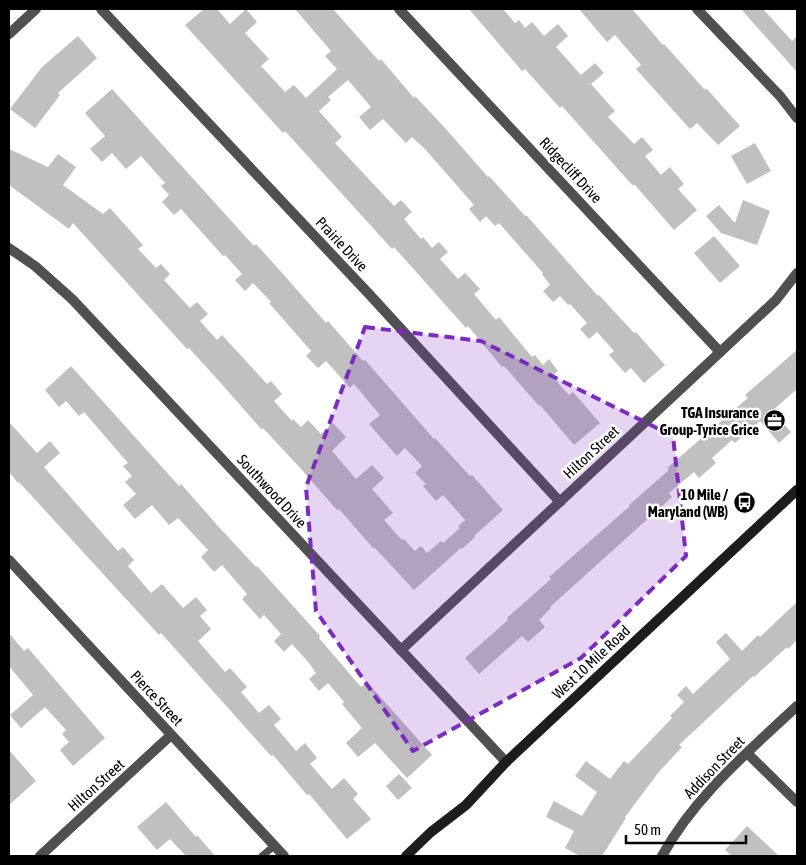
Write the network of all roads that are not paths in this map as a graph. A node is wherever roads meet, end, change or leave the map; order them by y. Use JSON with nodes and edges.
{"nodes":[{"id":1,"x":36,"y":9,"type":"edge"},
{"id":2,"x":101,"y":9,"type":"edge"},
{"id":3,"x":399,"y":9,"type":"edge"},
{"id":4,"x":698,"y":9,"type":"edge"},
{"id":5,"x":9,"y":34,"type":"edge"},
{"id":6,"x":797,"y":118,"type":"edge"},
{"id":7,"x":9,"y":248,"type":"edge"},
{"id":8,"x":797,"y":273,"type":"edge"},
{"id":9,"x":720,"y":352,"type":"junction"},
{"id":10,"x":797,"y":490,"type":"edge"},
{"id":11,"x":560,"y":502,"type":"junction"},
{"id":12,"x":9,"y":560,"type":"edge"},
{"id":13,"x":401,"y":650,"type":"junction"},
{"id":14,"x":797,"y":706,"type":"edge"},
{"id":15,"x":171,"y":735,"type":"junction"},
{"id":16,"x":747,"y":753,"type":"junction"},
{"id":17,"x":506,"y":762,"type":"junction"},
{"id":18,"x":797,"y":802,"type":"edge"},
{"id":19,"x":274,"y":846,"type":"junction"},
{"id":20,"x":40,"y":856,"type":"edge"},
{"id":21,"x":262,"y":856,"type":"edge"},
{"id":22,"x":284,"y":856,"type":"edge"},
{"id":23,"x":406,"y":856,"type":"edge"},
{"id":24,"x":662,"y":856,"type":"edge"}],
"edges":[{"from":1,"to":5,"type":"street"},
{"from":2,"to":11,"type":"street","name":"Prairie Drive"},
{"from":3,"to":9,"type":"street","name":"Ridgecliff Drive"},
{"from":4,"to":6,"type":"street"},
{"from":7,"to":13,"type":"street","name":"Southwood Drive"},
{"from":8,"to":9,"type":"street","name":"Hilton Street"},
{"from":9,"to":11,"type":"street","name":"Hilton Street"},
{"from":10,"to":17,"type":"main road","name":"West 10 Mile Road"},
{"from":11,"to":13,"type":"street","name":"Hilton Street"},
{"from":12,"to":15,"type":"street","name":"Pierce Street"},
{"from":13,"to":17,"type":"street","name":"Southwood Drive"},
{"from":14,"to":16,"type":"street","name":"Addison Street"},
{"from":15,"to":19,"type":"street","name":"Pierce Street"},
{"from":15,"to":20,"type":"street","name":"Hilton Street"},
{"from":16,"to":18,"type":"street"},
{"from":16,"to":24,"type":"street","name":"Addison Street"},
{"from":17,"to":23,"type":"main road","name":"West 10 Mile Road"},
{"from":19,"to":21,"type":"lane"},
{"from":19,"to":22,"type":"street","name":"Pierce Street"}]}
